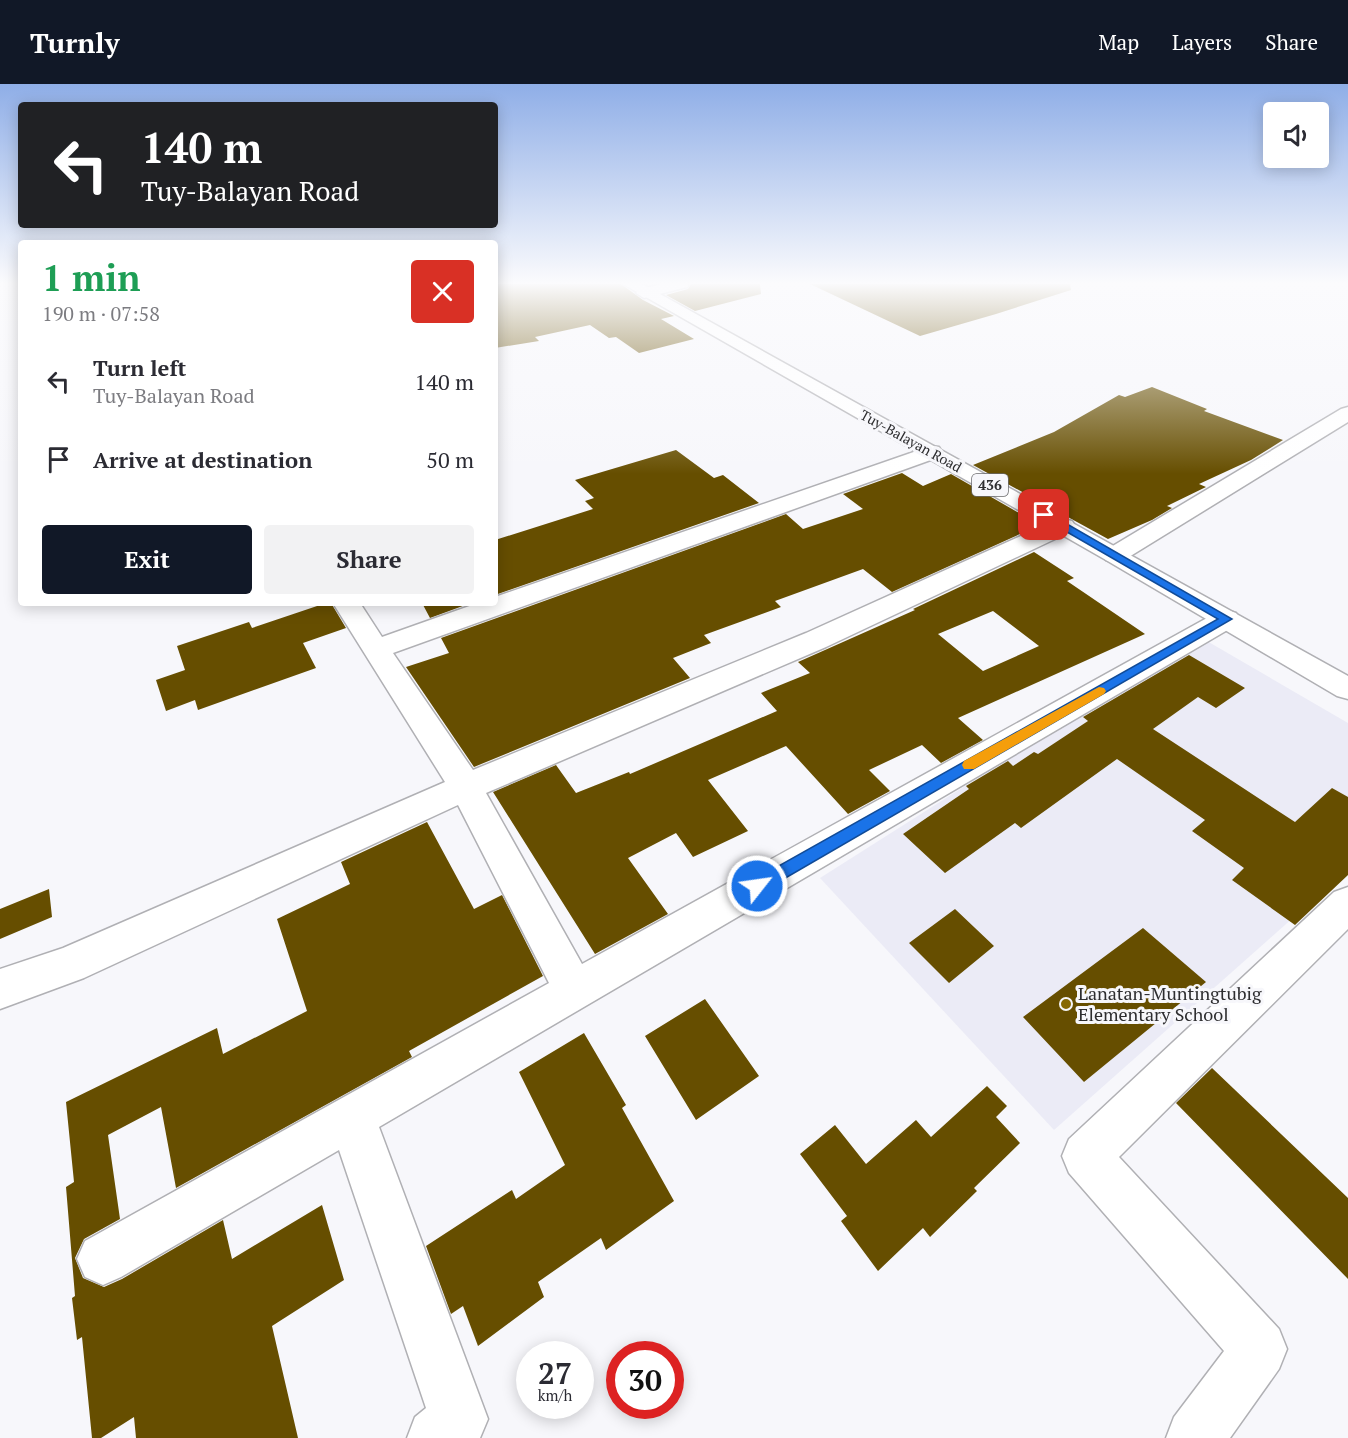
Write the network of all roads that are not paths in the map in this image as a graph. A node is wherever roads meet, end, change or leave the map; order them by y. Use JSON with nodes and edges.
{"nodes":[{"id":1,"x":742,"y":347,"type":"edge"},
{"id":2,"x":1348,"y":413,"type":"edge"},
{"id":3,"x":931,"y":452,"type":"junction"},
{"id":4,"x":1063,"y":526,"type":"junction"},
{"id":5,"x":1115,"y":555,"type":"junction"},
{"id":6,"x":348,"y":606,"type":"edge"},
{"id":7,"x":497,"y":606,"type":"edge"},
{"id":8,"x":498,"y":606,"type":"edge"},
{"id":9,"x":1226,"y":619,"type":"junction"},
{"id":10,"x":376,"y":649,"type":"junction"},
{"id":11,"x":1348,"y":688,"type":"edge"},
{"id":12,"x":466,"y":787,"type":"junction"},
{"id":13,"x":1348,"y":904,"type":"edge"},
{"id":14,"x":0,"y":989,"type":"edge"},
{"id":15,"x":574,"y":990,"type":"junction"},
{"id":16,"x":352,"y":1118,"type":"junction"},
{"id":17,"x":103,"y":1260,"type":"dead end"},
{"id":18,"x":436,"y":1438,"type":"edge"},
{"id":19,"x":1195,"y":1438,"type":"edge"}],
"edges":[{"from":1,"to":3,"type":"street","name":"Tuy-Balayan Road","number":"436"},
{"from":2,"to":5,"type":"street"},
{"from":3,"to":4,"type":"street","name":"Tuy-Balayan Road","number":"436"},
{"from":3,"to":8,"type":"street"},
{"from":4,"to":5,"type":"street","name":"Tuy-Balayan Road","number":"436"},
{"from":4,"to":12,"type":"street"},
{"from":5,"to":9,"type":"street","name":"Tuy-Balayan Road","number":"436"},
{"from":6,"to":10,"type":"street"},
{"from":7,"to":10,"type":"street"},
{"from":9,"to":11,"type":"street","name":"Tuy-Balayan Road","number":"436"},
{"from":9,"to":15,"type":"street"},
{"from":10,"to":12,"type":"street"},
{"from":12,"to":14,"type":"street"},
{"from":12,"to":15,"type":"street"},
{"from":13,"to":19,"type":"street"},
{"from":15,"to":16,"type":"street"},
{"from":16,"to":17,"type":"street"},
{"from":16,"to":18,"type":"street"}]}
